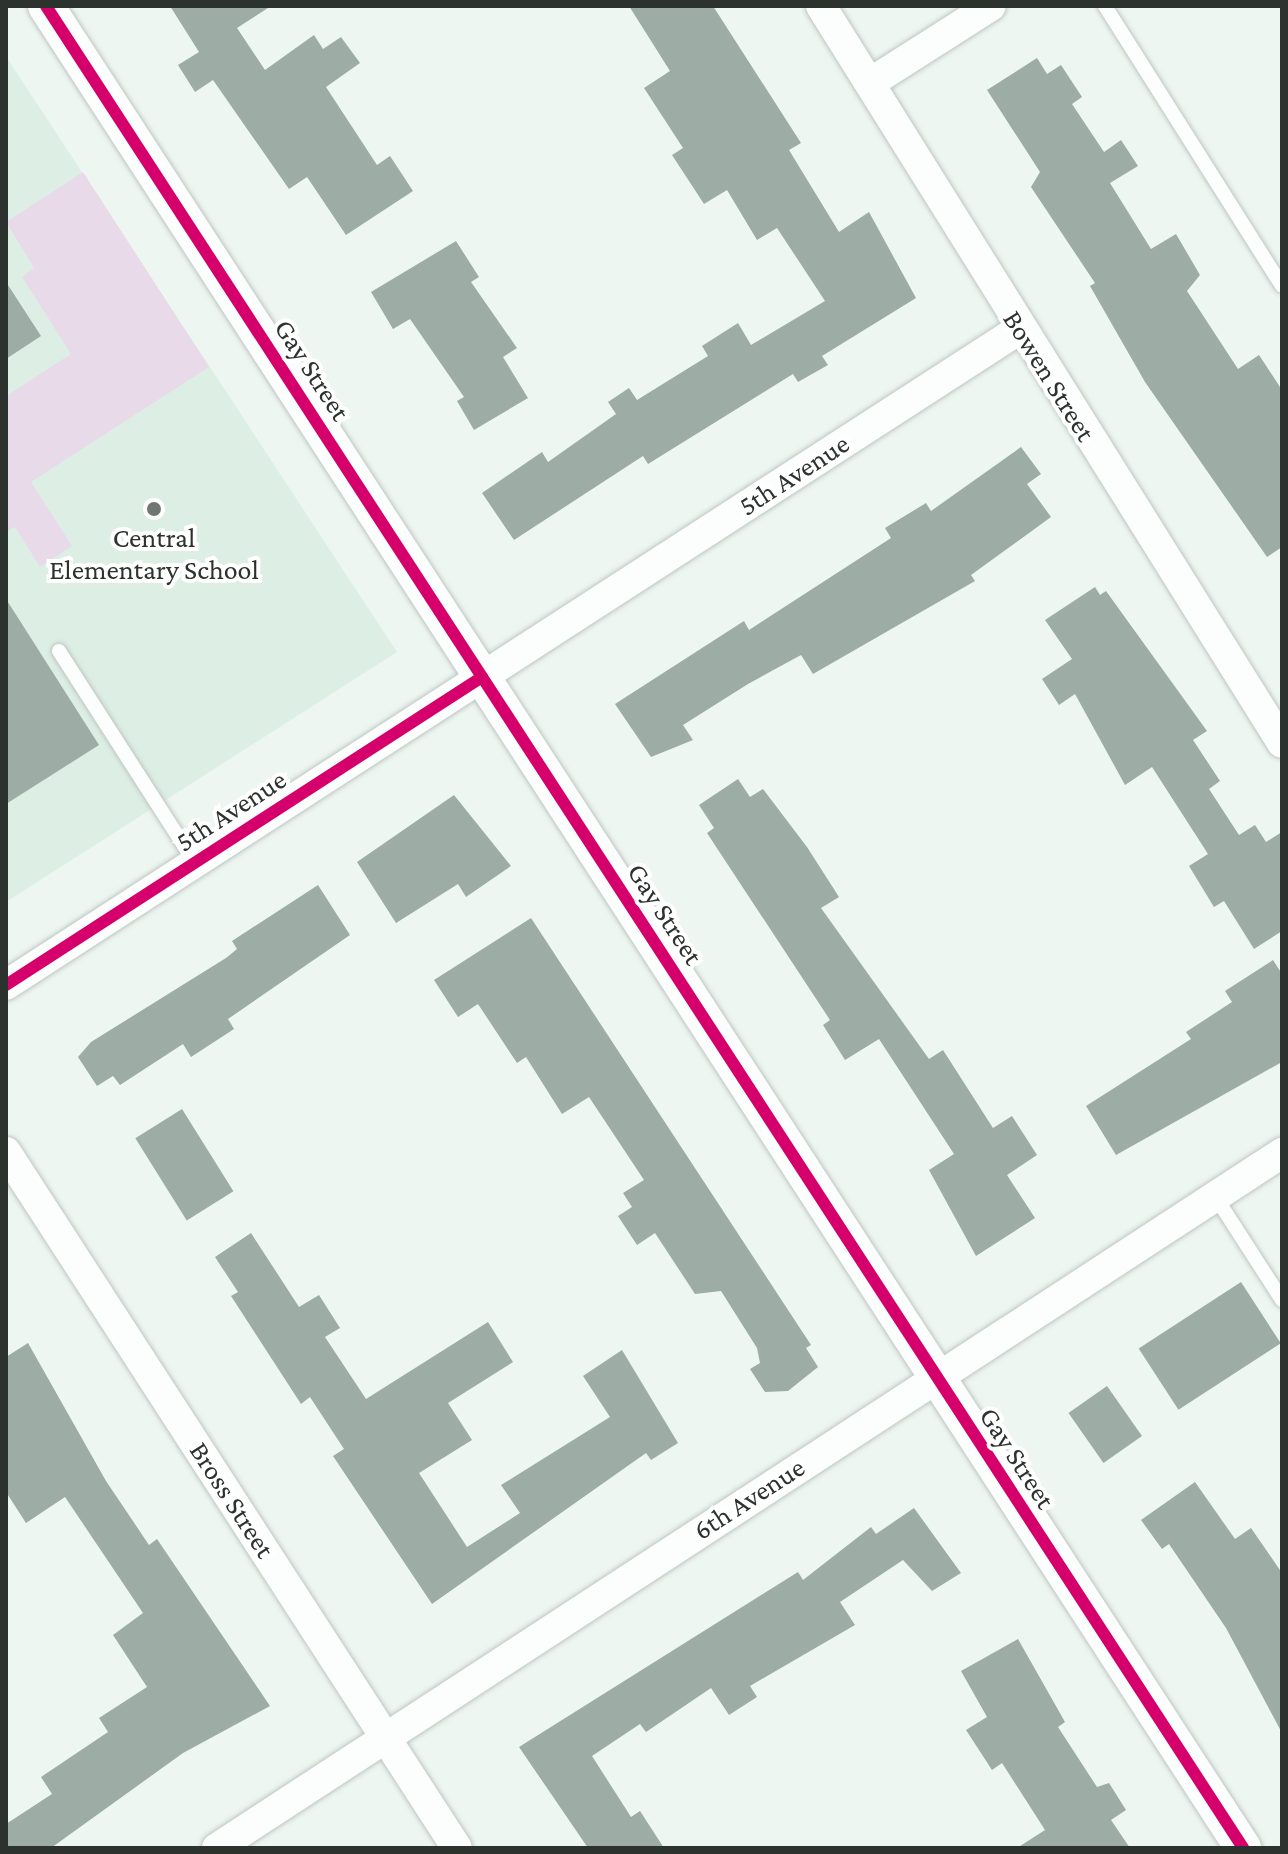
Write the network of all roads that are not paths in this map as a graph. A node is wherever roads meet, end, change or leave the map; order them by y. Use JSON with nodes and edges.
{"nodes":[{"id":1,"x":46,"y":6,"type":"edge"},
{"id":2,"x":821,"y":6,"type":"edge"},
{"id":3,"x":991,"y":6,"type":"edge"},
{"id":4,"x":1105,"y":6,"type":"edge"},
{"id":5,"x":870,"y":83,"type":"junction"},
{"id":6,"x":1282,"y":286,"type":"edge"},
{"id":7,"x":1018,"y":330,"type":"junction"},
{"id":8,"x":59,"y":651,"type":"dead end"},
{"id":9,"x":482,"y":677,"type":"junction"},
{"id":10,"x":1282,"y":743,"type":"edge"},
{"id":11,"x":195,"y":863,"type":"junction"},
{"id":12,"x":6,"y":985,"type":"edge"},
{"id":13,"x":6,"y":1152,"type":"edge"},
{"id":14,"x":1282,"y":1153,"type":"edge"},
{"id":15,"x":1214,"y":1196,"type":"junction"},
{"id":16,"x":1282,"y":1300,"type":"edge"},
{"id":17,"x":935,"y":1377,"type":"junction"},
{"id":18,"x":386,"y":1738,"type":"junction"},
{"id":19,"x":217,"y":1848,"type":"edge"},
{"id":20,"x":457,"y":1848,"type":"edge"},
{"id":21,"x":1243,"y":1848,"type":"edge"}],
"edges":[{"from":1,"to":9,"type":"street","name":"Gay Street"},
{"from":2,"to":5,"type":"street","name":"Bowen Street"},
{"from":3,"to":5,"type":"street"},
{"from":4,"to":6,"type":"lane"},
{"from":5,"to":7,"type":"street","name":"Bowen Street"},
{"from":7,"to":9,"type":"street","name":"5th Avenue"},
{"from":7,"to":10,"type":"street","name":"Bowen Street"},
{"from":8,"to":11,"type":"lane"},
{"from":9,"to":11,"type":"street","name":"5th Avenue"},
{"from":9,"to":17,"type":"street","name":"Gay Street"},
{"from":11,"to":12,"type":"street","name":"5th Avenue"},
{"from":13,"to":18,"type":"street","name":"Bross Street"},
{"from":14,"to":15,"type":"street","name":"6th Avenue"},
{"from":15,"to":16,"type":"lane"},
{"from":15,"to":17,"type":"street","name":"6th Avenue"},
{"from":17,"to":18,"type":"street","name":"6th Avenue"},
{"from":17,"to":21,"type":"street","name":"Gay Street"},
{"from":18,"to":19,"type":"street","name":"6th Avenue"},
{"from":18,"to":20,"type":"street","name":"Bross Street"}]}
